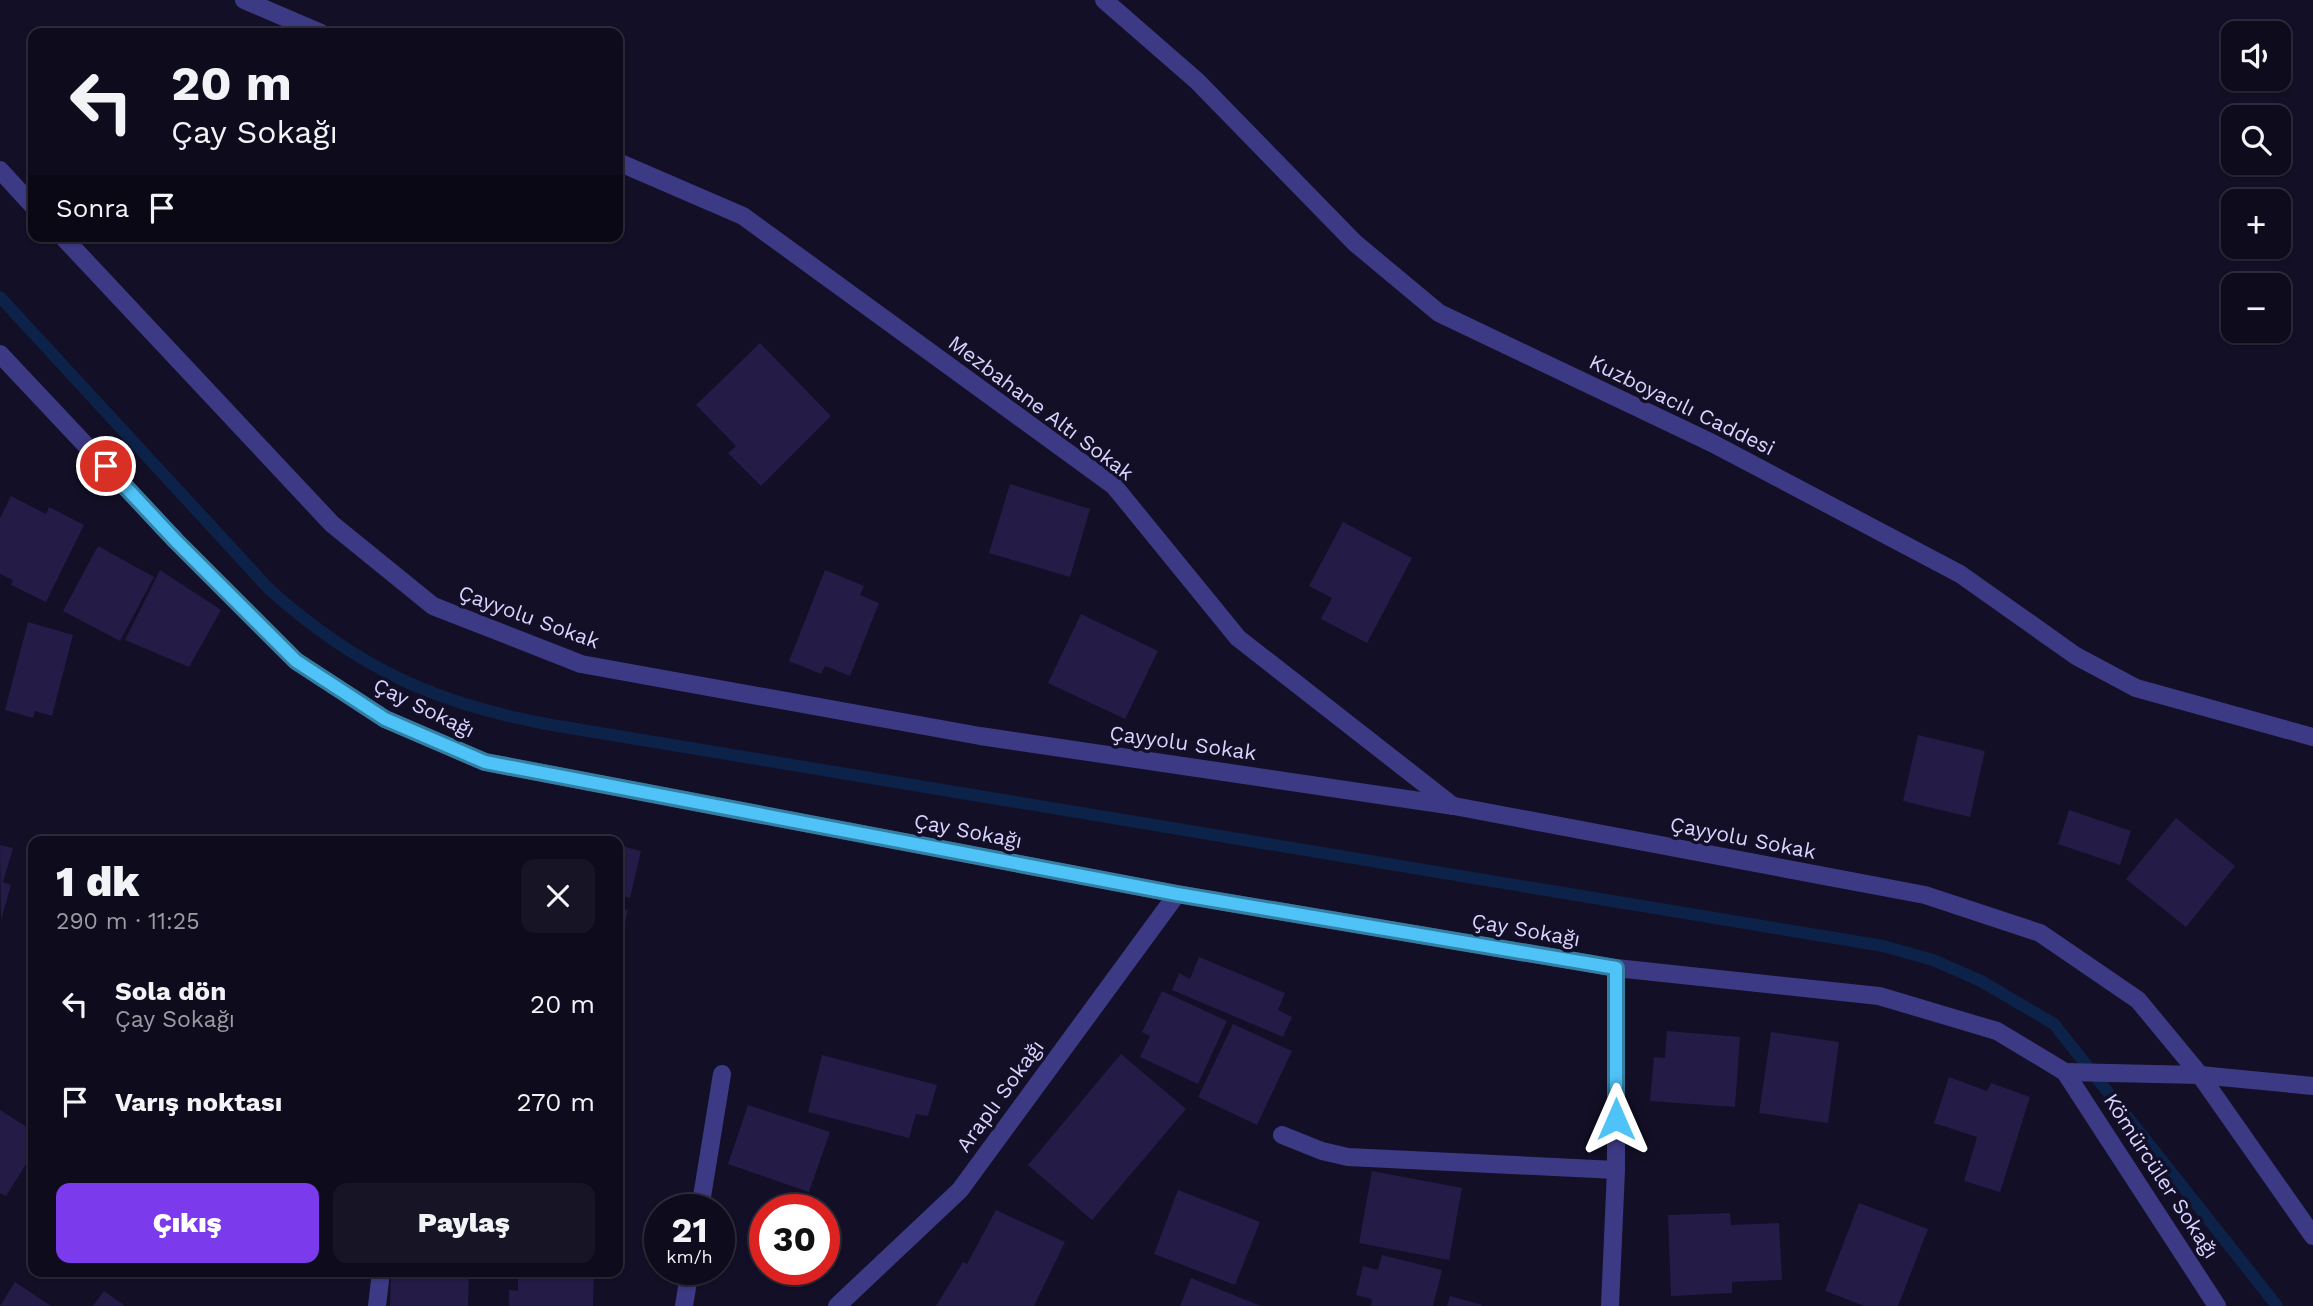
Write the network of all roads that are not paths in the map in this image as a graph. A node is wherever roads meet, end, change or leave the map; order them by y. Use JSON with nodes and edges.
{"nodes":[{"id":1,"x":244,"y":0,"type":"edge"},
{"id":2,"x":1104,"y":0,"type":"edge"},
{"id":3,"x":309,"y":28,"type":"edge"},
{"id":4,"x":623,"y":164,"type":"edge"},
{"id":5,"x":0,"y":170,"type":"edge"},
{"id":6,"x":28,"y":201,"type":"edge"},
{"id":7,"x":68,"y":242,"type":"edge"},
{"id":8,"x":0,"y":354,"type":"edge"},
{"id":9,"x":2313,"y":737,"type":"edge"},
{"id":10,"x":1454,"y":806,"type":"junction"},
{"id":11,"x":1177,"y":894,"type":"junction"},
{"id":12,"x":1616,"y":968,"type":"junction"},
{"id":13,"x":2065,"y":1072,"type":"junction"},
{"id":14,"x":722,"y":1073,"type":"dead end"},
{"id":15,"x":2200,"y":1074,"type":"junction"},
{"id":16,"x":2313,"y":1086,"type":"edge"},
{"id":17,"x":1282,"y":1135,"type":"dead end"},
{"id":18,"x":1616,"y":1170,"type":"junction"},
{"id":19,"x":702,"y":1194,"type":"edge"},
{"id":20,"x":2313,"y":1236,"type":"edge"},
{"id":21,"x":380,"y":1277,"type":"edge"},
{"id":22,"x":687,"y":1285,"type":"edge"},
{"id":23,"x":377,"y":1306,"type":"edge"},
{"id":24,"x":684,"y":1306,"type":"edge"},
{"id":25,"x":837,"y":1306,"type":"edge"},
{"id":26,"x":1610,"y":1306,"type":"edge"},
{"id":27,"x":2217,"y":1306,"type":"edge"}],
"edges":[{"from":1,"to":3,"type":"street"},
{"from":2,"to":9,"type":"street","name":"Kuzboyacılı Caddesi"},
{"from":4,"to":10,"type":"street","name":"Mezbahane Altı Sokak"},
{"from":5,"to":6,"type":"street"},
{"from":7,"to":10,"type":"street","name":"Çayyolu Sokak"},
{"from":8,"to":11,"type":"street","name":"Çay Sokağı"},
{"from":10,"to":15,"type":"street","name":"Çayyolu Sokak"},
{"from":11,"to":12,"type":"street","name":"Çay Sokağı"},
{"from":11,"to":25,"type":"street","name":"Araplı Sokağı"},
{"from":12,"to":13,"type":"street","name":"Çay Sokağı"},
{"from":12,"to":18,"type":"street"},
{"from":13,"to":15,"type":"street"},
{"from":13,"to":27,"type":"street","name":"Kömürcüler Sokağı"},
{"from":14,"to":19,"type":"street"},
{"from":15,"to":16,"type":"street"},
{"from":15,"to":20,"type":"street","name":"Çayyolu Sokak"},
{"from":17,"to":18,"type":"street"},
{"from":18,"to":26,"type":"street"},
{"from":21,"to":23,"type":"street"},
{"from":22,"to":24,"type":"street"}]}
